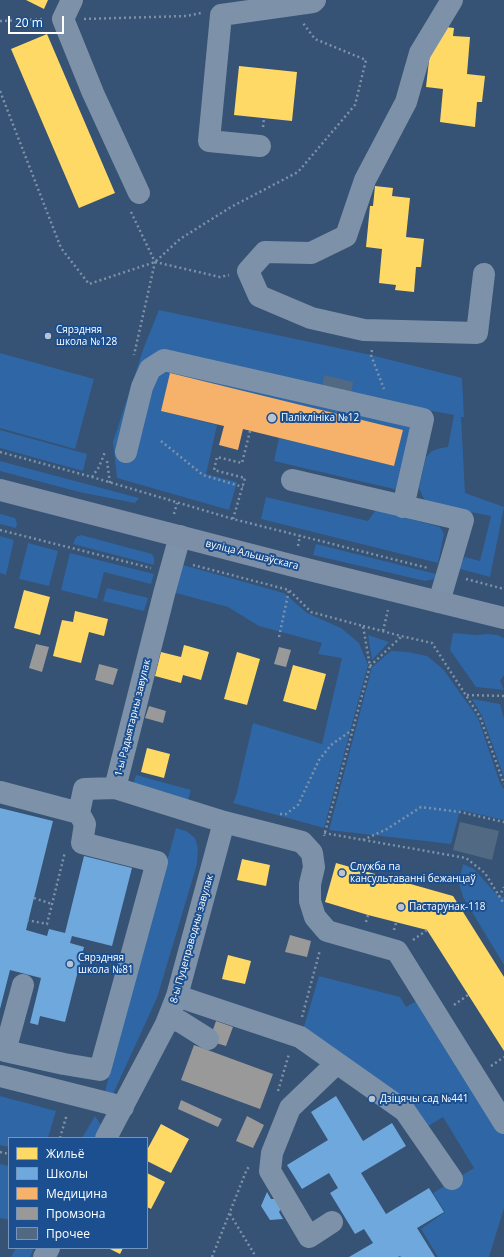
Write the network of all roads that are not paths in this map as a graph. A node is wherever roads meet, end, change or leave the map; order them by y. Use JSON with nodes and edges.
{"nodes":[{"id":1,"x":72,"y":0,"type":"edge"},
{"id":2,"x":315,"y":0,"type":"edge"},
{"id":3,"x":452,"y":0,"type":"edge"},
{"id":4,"x":260,"y":146,"type":"dead end"},
{"id":5,"x":139,"y":193,"type":"dead end"},
{"id":6,"x":484,"y":274,"type":"dead end"},
{"id":7,"x":115,"y":452,"type":"road end"},
{"id":8,"x":292,"y":480,"type":"dead end"},
{"id":9,"x":0,"y":490,"type":"edge"},
{"id":10,"x":403,"y":507,"type":"junction"},
{"id":11,"x":180,"y":536,"type":"junction"},
{"id":12,"x":439,"y":602,"type":"junction"},
{"id":13,"x":504,"y":618,"type":"edge"},
{"id":14,"x":115,"y":788,"type":"junction"},
{"id":15,"x":0,"y":792,"type":"edge"},
{"id":16,"x":79,"y":812,"type":"junction"},
{"id":17,"x":224,"y":822,"type":"junction"},
{"id":18,"x":23,"y":985,"type":"dead end"},
{"id":19,"x":177,"y":996,"type":"junction"},
{"id":20,"x":169,"y":1017,"type":"junction"},
{"id":21,"x":208,"y":1039,"type":"dead end"},
{"id":22,"x":337,"y":1063,"type":"junction"},
{"id":23,"x":0,"y":1076,"type":"edge"},
{"id":24,"x":123,"y":1107,"type":"junction"},
{"id":25,"x":504,"y":1123,"type":"edge"},
{"id":26,"x":107,"y":1137,"type":"edge"},
{"id":27,"x":452,"y":1179,"type":"dead end"},
{"id":28,"x":332,"y":1222,"type":"dead end"}],
"edges":[{"from":1,"to":5,"type":"street"},
{"from":2,"to":4,"type":"street"},
{"from":3,"to":6,"type":"street"},
{"from":7,"to":10,"type":"street"},
{"from":8,"to":10,"type":"street"},
{"from":9,"to":11,"type":"main road","name":"вуліца Альшэўскага"},
{"from":10,"to":12,"type":"street"},
{"from":11,"to":12,"type":"main road","name":"вуліца Альшэўскага"},
{"from":11,"to":14,"type":"street","name":"1-ы Радыятарны завулак"},
{"from":12,"to":13,"type":"main road","name":"вуліца Альшэўскага"},
{"from":14,"to":16,"type":"street"},
{"from":14,"to":17,"type":"street","name":"1-ы Радыятарны завулак"},
{"from":15,"to":16,"type":"street"},
{"from":16,"to":18,"type":"street"},
{"from":17,"to":19,"type":"street","name":"8-ы Пуцеправодны завулак"},
{"from":17,"to":25,"type":"street","name":"1-ы Радыятарны завулак"},
{"from":19,"to":20,"type":"street","name":"8-ы Пуцеправодны завулак"},
{"from":19,"to":22,"type":"street"},
{"from":20,"to":21,"type":"street"},
{"from":20,"to":24,"type":"street","name":"8-ы Пуцеправодны завулак"},
{"from":22,"to":27,"type":"street"},
{"from":22,"to":28,"type":"street"},
{"from":23,"to":24,"type":"street"},
{"from":24,"to":26,"type":"street","name":"8-ы Пуцеправодны завулак"}]}
